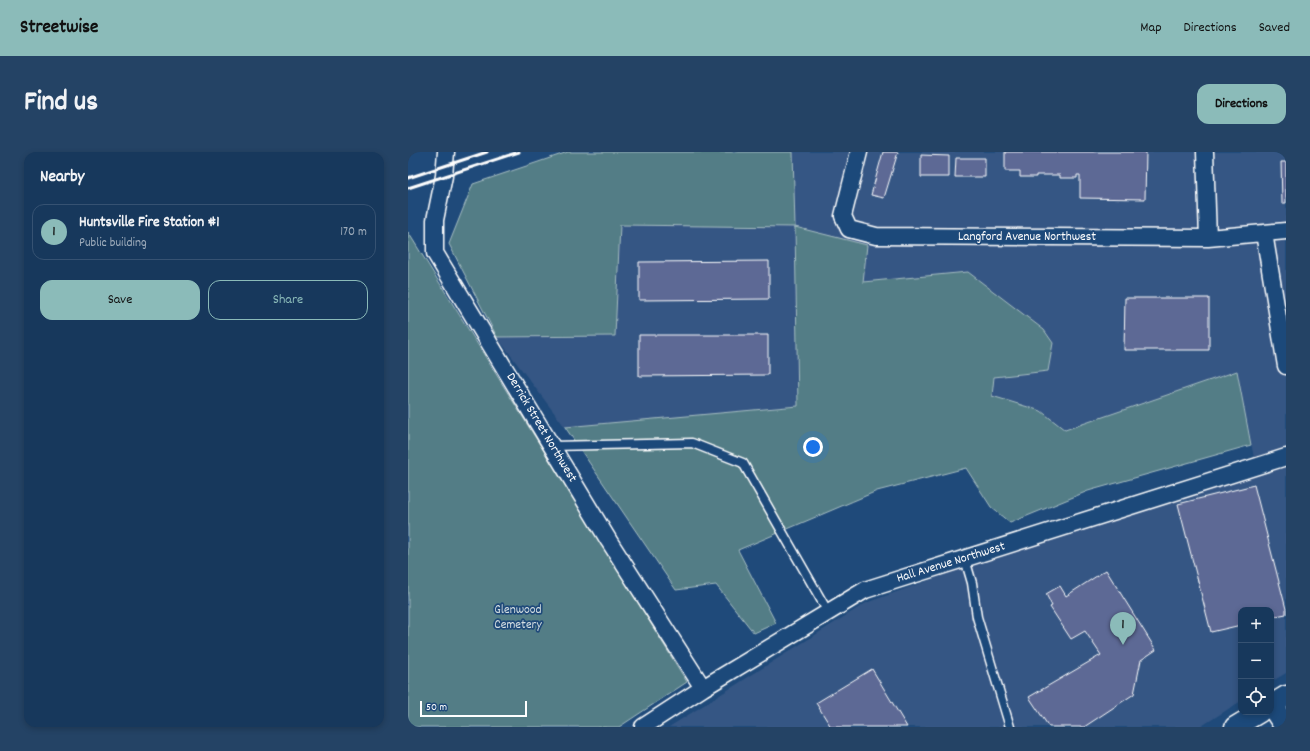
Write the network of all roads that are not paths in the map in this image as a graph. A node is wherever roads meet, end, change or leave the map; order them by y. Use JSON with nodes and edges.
{"nodes":[{"id":1,"x":446,"y":152,"type":"edge"},
{"id":2,"x":859,"y":152,"type":"edge"},
{"id":3,"x":1204,"y":152,"type":"edge"},
{"id":4,"x":1286,"y":232,"type":"edge"},
{"id":5,"x":1264,"y":233,"type":"junction"},
{"id":6,"x":1208,"y":238,"type":"junction"},
{"id":7,"x":1286,"y":366,"type":"edge"},
{"id":8,"x":552,"y":446,"type":"junction"},
{"id":9,"x":1286,"y":457,"type":"edge"},
{"id":10,"x":965,"y":559,"type":"junction"},
{"id":11,"x":828,"y":612,"type":"junction"},
{"id":12,"x":703,"y":688,"type":"junction"},
{"id":13,"x":1276,"y":703,"type":"edge"},
{"id":14,"x":643,"y":727,"type":"edge"},
{"id":15,"x":1010,"y":727,"type":"edge"},
{"id":16,"x":1235,"y":727,"type":"edge"},
{"id":17,"x":1286,"y":727,"type":"edge"}],
"edges":[{"from":1,"to":8,"type":"street","name":"Derrick Street Northwest"},
{"from":2,"to":6,"type":"street","name":"Langford Avenue Northwest"},
{"from":3,"to":6,"type":"street"},
{"from":4,"to":5,"type":"street","name":"Langford Avenue Northwest"},
{"from":5,"to":6,"type":"street","name":"Langford Avenue Northwest"},
{"from":5,"to":7,"type":"street"},
{"from":8,"to":11,"type":"lane"},
{"from":8,"to":12,"type":"street","name":"Derrick Street Northwest"},
{"from":9,"to":10,"type":"street","name":"Hall Avenue Northwest"},
{"from":10,"to":11,"type":"street","name":"Hall Avenue Northwest"},
{"from":10,"to":15,"type":"lane"},
{"from":11,"to":12,"type":"street","name":"Hall Avenue Northwest"},
{"from":12,"to":14,"type":"street","name":"Hall Avenue Northwest"},
{"from":13,"to":16,"type":"street"},
{"from":13,"to":17,"type":"highway"}]}
